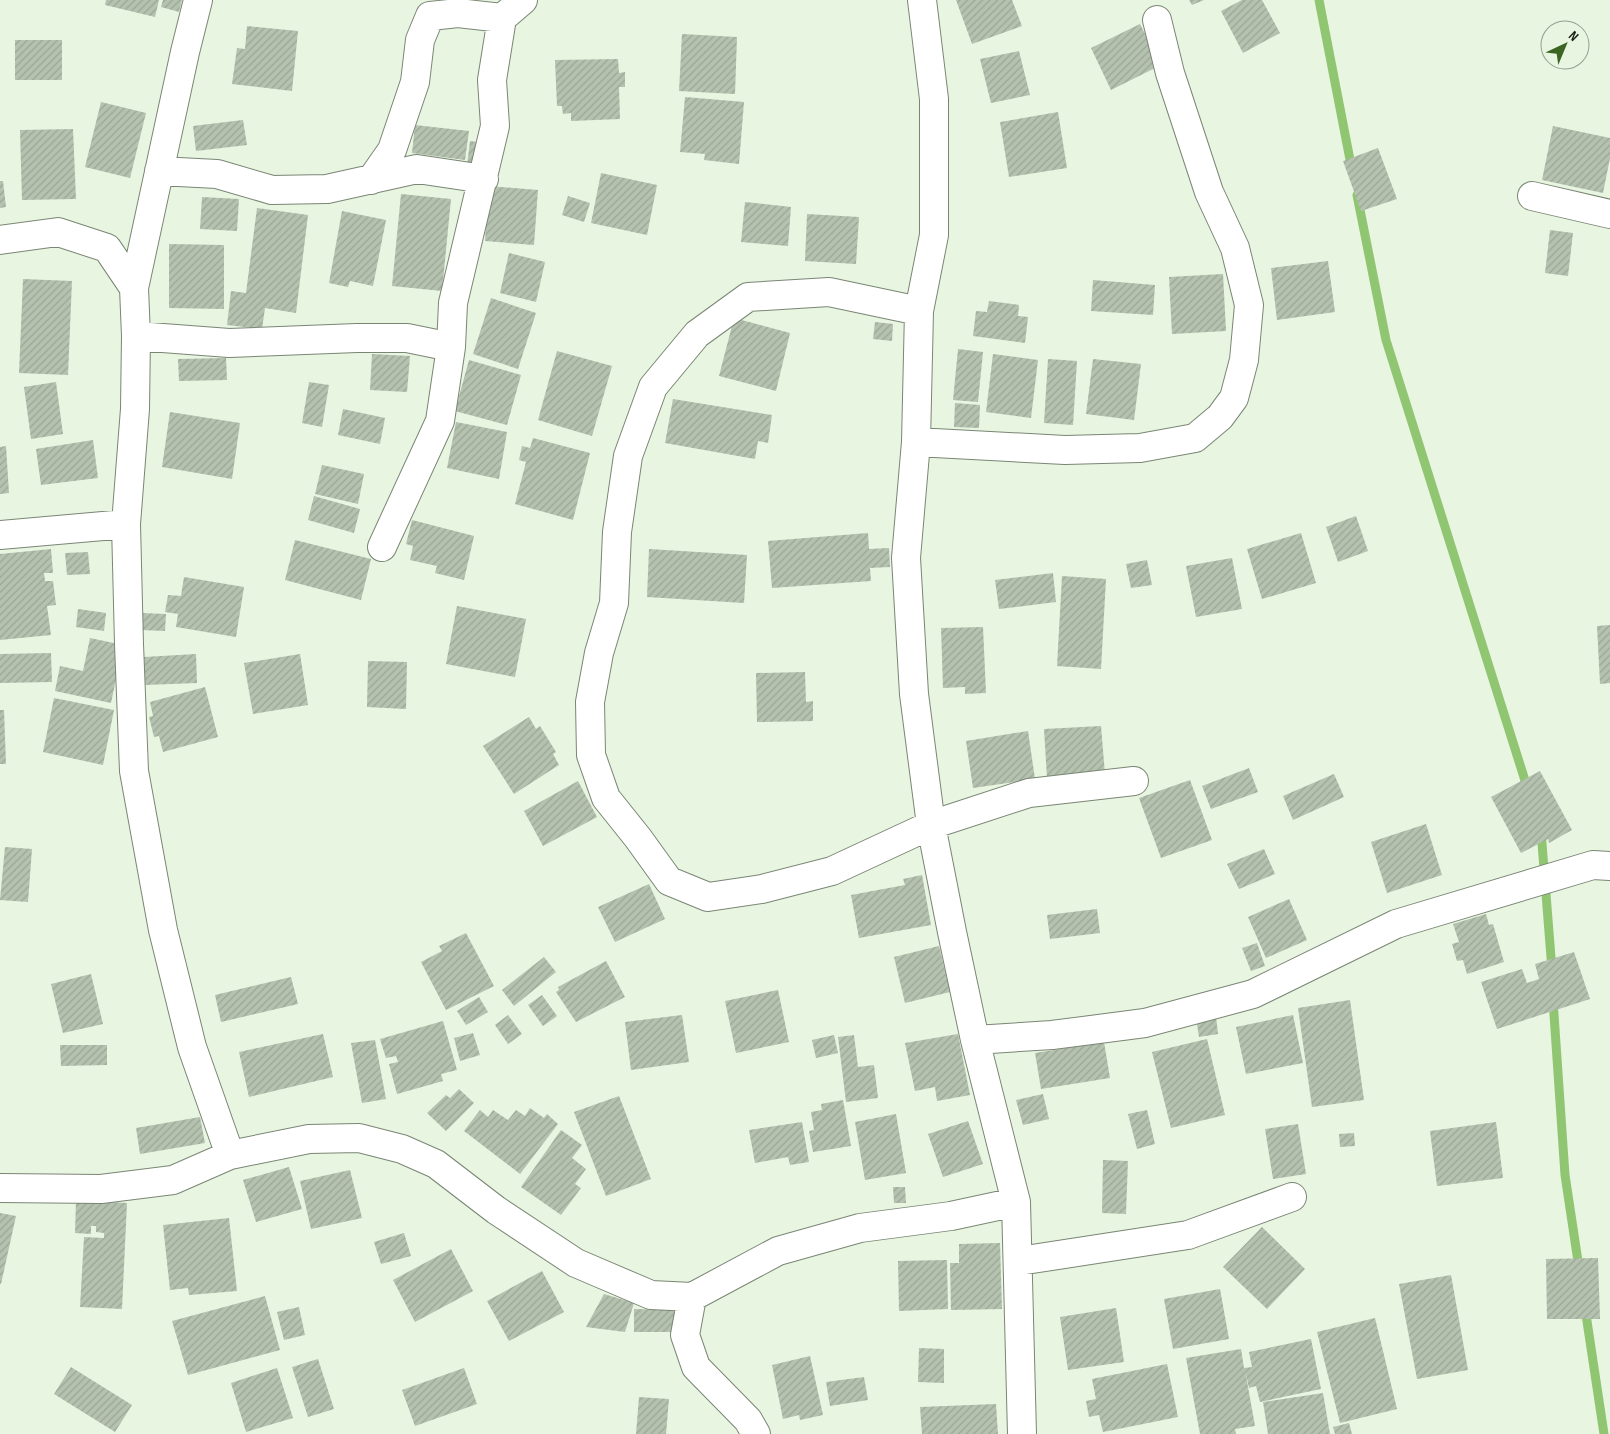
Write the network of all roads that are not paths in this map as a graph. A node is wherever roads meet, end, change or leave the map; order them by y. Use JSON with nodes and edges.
{"nodes":[{"id":1,"x":198,"y":0,"type":"edge"},
{"id":2,"x":523,"y":0,"type":"edge"},
{"id":3,"x":922,"y":0,"type":"edge"},
{"id":4,"x":502,"y":18,"type":"junction"},
{"id":5,"x":1157,"y":20,"type":"dead end"},
{"id":6,"x":160,"y":171,"type":"junction"},
{"id":7,"x":484,"y":178,"type":"junction"},
{"id":8,"x":371,"y":180,"type":"junction"},
{"id":9,"x":1532,"y":196,"type":"dead end"},
{"id":10,"x":1610,"y":214,"type":"edge"},
{"id":11,"x":0,"y":240,"type":"edge"},
{"id":12,"x":134,"y":288,"type":"junction"},
{"id":13,"x":919,"y":311,"type":"junction"},
{"id":14,"x":136,"y":336,"type":"junction"},
{"id":15,"x":451,"y":347,"type":"junction"},
{"id":16,"x":916,"y":442,"type":"junction"},
{"id":17,"x":126,"y":524,"type":"junction"},
{"id":18,"x":0,"y":535,"type":"edge"},
{"id":19,"x":382,"y":547,"type":"dead end"},
{"id":20,"x":1134,"y":781,"type":"dead end"},
{"id":21,"x":931,"y":825,"type":"junction"},
{"id":22,"x":1610,"y":866,"type":"edge"},
{"id":23,"x":975,"y":1040,"type":"junction"},
{"id":24,"x":230,"y":1155,"type":"junction"},
{"id":25,"x":0,"y":1188,"type":"edge"},
{"id":26,"x":1292,"y":1197,"type":"dead end"},
{"id":27,"x":1016,"y":1202,"type":"junction"},
{"id":28,"x":1019,"y":1261,"type":"junction"},
{"id":29,"x":692,"y":1296,"type":"junction"},
{"id":30,"x":756,"y":1434,"type":"edge"},
{"id":31,"x":1022,"y":1434,"type":"edge"}],
"edges":[{"from":1,"to":6,"type":"street"},
{"from":2,"to":4,"type":"street"},
{"from":3,"to":13,"type":"street"},
{"from":4,"to":7,"type":"street"},
{"from":4,"to":8,"type":"street"},
{"from":5,"to":16,"type":"street"},
{"from":6,"to":8,"type":"street"},
{"from":6,"to":12,"type":"street"},
{"from":7,"to":8,"type":"street"},
{"from":7,"to":15,"type":"street"},
{"from":9,"to":10,"type":"street"},
{"from":11,"to":12,"type":"street"},
{"from":12,"to":14,"type":"street"},
{"from":13,"to":16,"type":"street"},
{"from":13,"to":21,"type":"street"},
{"from":14,"to":15,"type":"street"},
{"from":14,"to":17,"type":"street"},
{"from":15,"to":19,"type":"street"},
{"from":16,"to":21,"type":"street"},
{"from":17,"to":18,"type":"street"},
{"from":17,"to":24,"type":"street"},
{"from":20,"to":21,"type":"street"},
{"from":21,"to":23,"type":"street"},
{"from":22,"to":23,"type":"street"},
{"from":23,"to":27,"type":"street"},
{"from":24,"to":25,"type":"street"},
{"from":24,"to":29,"type":"street"},
{"from":26,"to":28,"type":"street"},
{"from":27,"to":28,"type":"street"},
{"from":27,"to":29,"type":"street"},
{"from":28,"to":31,"type":"street"},
{"from":29,"to":30,"type":"street"}]}
